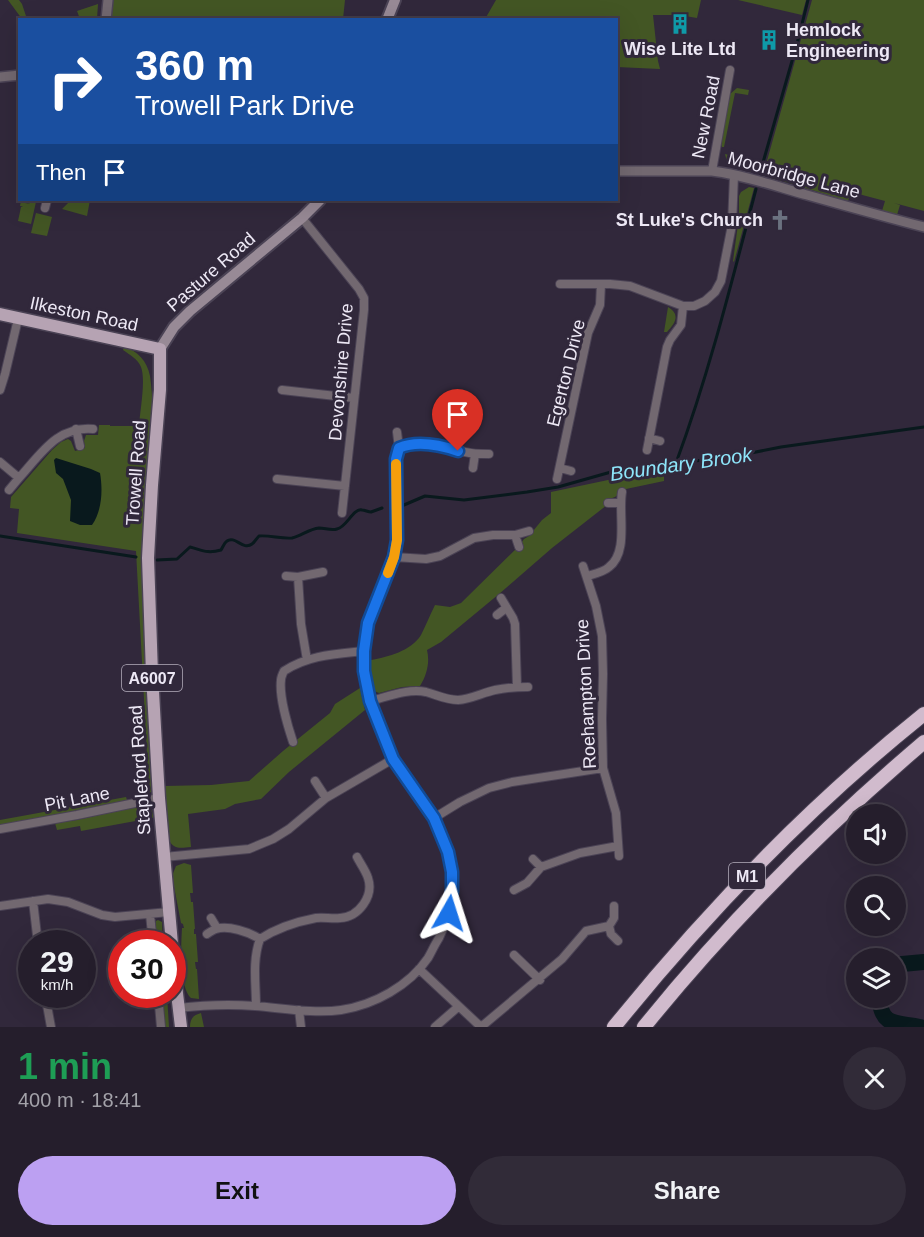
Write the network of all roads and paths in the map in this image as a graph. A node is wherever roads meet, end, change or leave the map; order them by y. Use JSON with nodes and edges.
{"nodes":[{"id":1,"x":108,"y":0,"type":"edge"},
{"id":2,"x":395,"y":0,"type":"edge"},
{"id":3,"x":106,"y":18,"type":"edge"},
{"id":4,"x":388,"y":18,"type":"edge"},
{"id":5,"x":730,"y":70,"type":"dead end"},
{"id":6,"x":18,"y":75,"type":"edge"},
{"id":7,"x":0,"y":77,"type":"edge"},
{"id":8,"x":618,"y":171,"type":"edge"},
{"id":9,"x":712,"y":171,"type":"junction"},
{"id":10,"x":734,"y":175,"type":"junction"},
{"id":11,"x":319,"y":201,"type":"edge"},
{"id":12,"x":302,"y":218,"type":"junction"},
{"id":13,"x":924,"y":227,"type":"edge"},
{"id":14,"x":560,"y":284,"type":"dead end"},
{"id":15,"x":571,"y":284,"type":"junction"},
{"id":16,"x":601,"y":284,"type":"junction"},
{"id":17,"x":570,"y":295,"type":"dead end"},
{"id":18,"x":683,"y":306,"type":"junction"},
{"id":19,"x":0,"y":315,"type":"edge"},
{"id":20,"x":18,"y":319,"type":"junction"},
{"id":21,"x":160,"y":349,"type":"junction"},
{"id":22,"x":0,"y":390,"type":"edge"},
{"id":23,"x":282,"y":390,"type":"dead end"},
{"id":24,"x":354,"y":398,"type":"junction"},
{"id":25,"x":76,"y":429,"type":"junction"},
{"id":26,"x":93,"y":429,"type":"dead end"},
{"id":27,"x":397,"y":432,"type":"dead end"},
{"id":28,"x":649,"y":438,"type":"junction"},
{"id":29,"x":660,"y":441,"type":"dead end"},
{"id":30,"x":80,"y":446,"type":"dead end"},
{"id":31,"x":399,"y":448,"type":"junction"},
{"id":32,"x":646,"y":450,"type":"dead end"},
{"id":33,"x":475,"y":454,"type":"junction"},
{"id":34,"x":489,"y":454,"type":"dead end"},
{"id":35,"x":0,"y":462,"type":"edge"},
{"id":36,"x":473,"y":468,"type":"dead end"},
{"id":37,"x":560,"y":468,"type":"junction"},
{"id":38,"x":571,"y":471,"type":"dead end"},
{"id":39,"x":19,"y":478,"type":"junction"},
{"id":40,"x":277,"y":479,"type":"dead end"},
{"id":41,"x":558,"y":479,"type":"dead end"},
{"id":42,"x":345,"y":486,"type":"junction"},
{"id":43,"x":9,"y":490,"type":"dead end"},
{"id":44,"x":622,"y":492,"type":"dead end"},
{"id":45,"x":608,"y":502,"type":"dead end"},
{"id":46,"x":620,"y":503,"type":"junction"},
{"id":47,"x":342,"y":513,"type":"dead end"},
{"id":48,"x":529,"y":531,"type":"dead end"},
{"id":49,"x":515,"y":535,"type":"junction"},
{"id":50,"x":519,"y":547,"type":"dead end"},
{"id":51,"x":394,"y":557,"type":"junction"},
{"id":52,"x":148,"y":558,"type":"joint"},
{"id":53,"x":583,"y":566,"type":"dead end"},
{"id":54,"x":323,"y":572,"type":"dead end"},
{"id":55,"x":286,"y":576,"type":"dead end"},
{"id":56,"x":587,"y":576,"type":"junction"},
{"id":57,"x":298,"y":577,"type":"junction"},
{"id":58,"x":501,"y":598,"type":"dead end"},
{"id":59,"x":506,"y":608,"type":"junction"},
{"id":60,"x":497,"y":615,"type":"dead end"},
{"id":61,"x":364,"y":651,"type":"junction"},
{"id":62,"x":307,"y":660,"type":"junction"},
{"id":63,"x":517,"y":687,"type":"junction"},
{"id":64,"x":528,"y":687,"type":"dead end"},
{"id":65,"x":370,"y":701,"type":"junction"},
{"id":66,"x":924,"y":714,"type":"edge"},
{"id":67,"x":293,"y":742,"type":"dead end"},
{"id":68,"x":924,"y":742,"type":"edge"},
{"id":69,"x":393,"y":759,"type":"junction"},
{"id":70,"x":603,"y":768,"type":"junction"},
{"id":71,"x":315,"y":781,"type":"dead end"},
{"id":72,"x":159,"y":798,"type":"junction"},
{"id":73,"x":326,"y":798,"type":"junction"},
{"id":74,"x":434,"y":818,"type":"junction"},
{"id":75,"x":0,"y":829,"type":"edge"},
{"id":76,"x":618,"y":846,"type":"junction"},
{"id":77,"x":620,"y":856,"type":"dead end"},
{"id":78,"x":164,"y":857,"type":"junction"},
{"id":79,"x":357,"y":857,"type":"dead end"},
{"id":80,"x":533,"y":859,"type":"dead end"},
{"id":81,"x":542,"y":867,"type":"junction"},
{"id":82,"x":514,"y":890,"type":"dead end"},
{"id":83,"x":33,"y":901,"type":"junction"},
{"id":84,"x":0,"y":906,"type":"edge"},
{"id":85,"x":614,"y":906,"type":"dead end"},
{"id":86,"x":169,"y":912,"type":"junction"},
{"id":87,"x":150,"y":914,"type":"junction"},
{"id":88,"x":211,"y":918,"type":"dead end"},
{"id":89,"x":609,"y":926,"type":"junction"},
{"id":90,"x":217,"y":928,"type":"junction"},
{"id":91,"x":36,"y":930,"type":"edge"},
{"id":92,"x":152,"y":930,"type":"edge"},
{"id":93,"x":171,"y":930,"type":"edge"},
{"id":94,"x":207,"y":934,"type":"dead end"},
{"id":95,"x":260,"y":939,"type":"junction"},
{"id":96,"x":618,"y":941,"type":"dead end"},
{"id":97,"x":514,"y":955,"type":"dead end"},
{"id":98,"x":419,"y":969,"type":"junction"},
{"id":99,"x":540,"y":980,"type":"junction"},
{"id":100,"x":256,"y":1006,"type":"junction"},
{"id":101,"x":186,"y":1007,"type":"edge"},
{"id":102,"x":458,"y":1007,"type":"junction"},
{"id":103,"x":48,"y":1008,"type":"edge"},
{"id":104,"x":159,"y":1008,"type":"edge"},
{"id":105,"x":178,"y":1008,"type":"edge"},
{"id":106,"x":299,"y":1010,"type":"junction"},
{"id":107,"x":51,"y":1027,"type":"edge"},
{"id":108,"x":161,"y":1027,"type":"edge"},
{"id":109,"x":181,"y":1027,"type":"edge"},
{"id":110,"x":301,"y":1027,"type":"edge"},
{"id":111,"x":435,"y":1027,"type":"edge"},
{"id":112,"x":481,"y":1027,"type":"edge"},
{"id":113,"x":614,"y":1027,"type":"edge"},
{"id":114,"x":644,"y":1027,"type":"edge"}],
"edges":[{"from":1,"to":3,"type":"street"},
{"from":2,"to":4,"type":"main road"},
{"from":5,"to":9,"type":"street","name":"New Road"},
{"from":6,"to":7,"type":"street"},
{"from":8,"to":9,"type":"street","name":"Moorbridge Lane"},
{"from":9,"to":10,"type":"street","name":"Moorbridge Lane"},
{"from":10,"to":13,"type":"street","name":"Moorbridge Lane"},
{"from":10,"to":18,"type":"street"},
{"from":11,"to":12,"type":"main road","name":"Pasture Road"},
{"from":12,"to":21,"type":"main road","name":"Pasture Road"},
{"from":12,"to":24,"type":"street","name":"Devonshire Drive"},
{"from":14,"to":15,"type":"street"},
{"from":15,"to":16,"type":"street"},
{"from":15,"to":17,"type":"street"},
{"from":16,"to":18,"type":"street"},
{"from":16,"to":37,"type":"street","name":"Egerton Drive"},
{"from":18,"to":28,"type":"street"},
{"from":19,"to":20,"type":"main road","name":"Ilkeston Road"},
{"from":20,"to":21,"type":"main road","name":"Ilkeston Road"},
{"from":20,"to":22,"type":"street"},
{"from":21,"to":52,"type":"main road","name":"Trowell Road","number":"A6007"},
{"from":23,"to":24,"type":"street"},
{"from":24,"to":42,"type":"street","name":"Devonshire Drive"},
{"from":25,"to":26,"type":"street"},
{"from":25,"to":30,"type":"street"},
{"from":25,"to":39,"type":"street"},
{"from":27,"to":31,"type":"street"},
{"from":28,"to":29,"type":"street"},
{"from":28,"to":32,"type":"street"},
{"from":31,"to":33,"type":"street"},
{"from":31,"to":51,"type":"street"},
{"from":33,"to":34,"type":"street"},
{"from":33,"to":36,"type":"street"},
{"from":35,"to":39,"type":"street"},
{"from":37,"to":38,"type":"street"},
{"from":37,"to":41,"type":"street","name":"Egerton Drive"},
{"from":39,"to":43,"type":"street"},
{"from":40,"to":42,"type":"street"},
{"from":42,"to":47,"type":"street","name":"Devonshire Drive"},
{"from":44,"to":46,"type":"street"},
{"from":45,"to":46,"type":"street"},
{"from":46,"to":56,"type":"street"},
{"from":48,"to":49,"type":"street"},
{"from":49,"to":50,"type":"street"},
{"from":49,"to":51,"type":"street"},
{"from":51,"to":61,"type":"street"},
{"from":52,"to":72,"type":"main road","name":"Stapleford Road","number":"A6007"},
{"from":53,"to":56,"type":"street","name":"Roehampton Drive"},
{"from":54,"to":57,"type":"street"},
{"from":55,"to":57,"type":"street"},
{"from":56,"to":70,"type":"street","name":"Roehampton Drive"},
{"from":57,"to":62,"type":"street"},
{"from":58,"to":59,"type":"street"},
{"from":59,"to":60,"type":"street"},
{"from":59,"to":63,"type":"street"},
{"from":61,"to":62,"type":"street"},
{"from":61,"to":65,"type":"street"},
{"from":62,"to":67,"type":"street"},
{"from":63,"to":64,"type":"street"},
{"from":63,"to":65,"type":"street"},
{"from":65,"to":69,"type":"street"},
{"from":66,"to":113,"type":"highway","number":"M1"},
{"from":68,"to":114,"type":"highway","number":"M1"},
{"from":69,"to":73,"type":"street"},
{"from":69,"to":74,"type":"street"},
{"from":70,"to":74,"type":"street"},
{"from":70,"to":76,"type":"street","name":"Roehampton Drive"},
{"from":71,"to":73,"type":"street"},
{"from":72,"to":75,"type":"street","name":"Pit Lane"},
{"from":72,"to":78,"type":"main road","name":"Stapleford Road","number":"A6007"},
{"from":73,"to":78,"type":"street"},
{"from":74,"to":98,"type":"street"},
{"from":76,"to":77,"type":"street","name":"Roehampton Drive"},
{"from":76,"to":81,"type":"street"},
{"from":78,"to":86,"type":"main road","name":"Stapleford Road","number":"A6007"},
{"from":79,"to":95,"type":"street"},
{"from":80,"to":81,"type":"street"},
{"from":81,"to":82,"type":"street"},
{"from":83,"to":84,"type":"street"},
{"from":83,"to":87,"type":"street"},
{"from":83,"to":91,"type":"street"},
{"from":85,"to":89,"type":"street"},
{"from":86,"to":87,"type":"street"},
{"from":86,"to":93,"type":"main road","name":"Stapleford Road","number":"A6007"},
{"from":87,"to":92,"type":"street"},
{"from":88,"to":90,"type":"street"},
{"from":89,"to":96,"type":"street"},
{"from":89,"to":99,"type":"street"},
{"from":90,"to":94,"type":"street"},
{"from":90,"to":95,"type":"street"},
{"from":95,"to":100,"type":"street"},
{"from":97,"to":99,"type":"street"},
{"from":98,"to":102,"type":"street"},
{"from":98,"to":106,"type":"street"},
{"from":99,"to":112,"type":"street"},
{"from":100,"to":101,"type":"street"},
{"from":100,"to":106,"type":"street"},
{"from":102,"to":111,"type":"street"},
{"from":102,"to":112,"type":"street"},
{"from":103,"to":107,"type":"street"},
{"from":104,"to":108,"type":"street"},
{"from":105,"to":109,"type":"main road"},
{"from":106,"to":110,"type":"street"}]}
